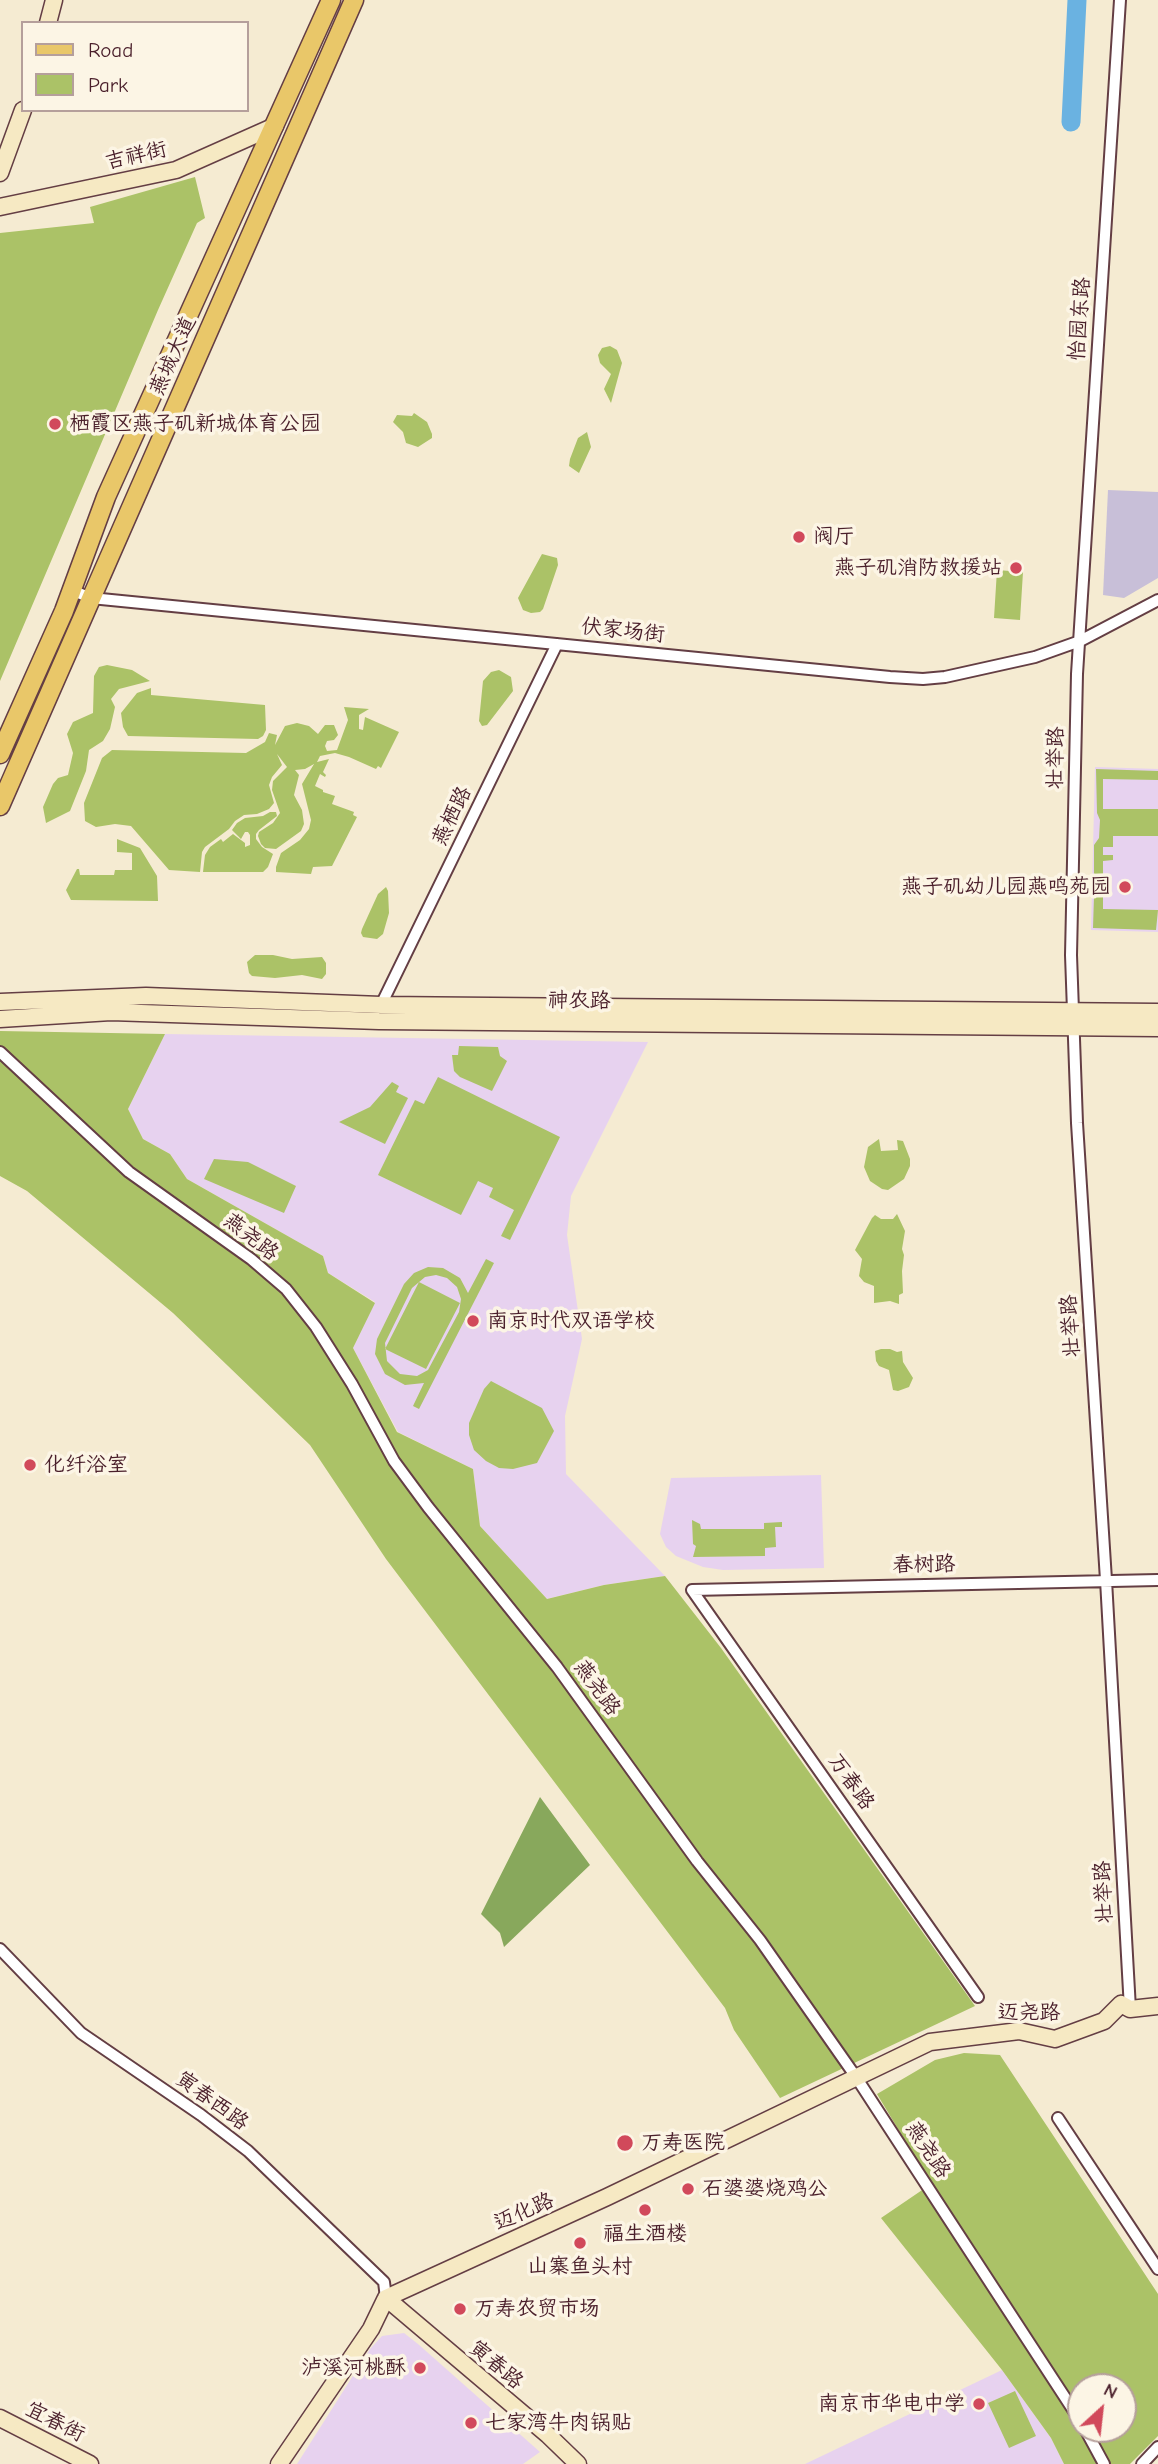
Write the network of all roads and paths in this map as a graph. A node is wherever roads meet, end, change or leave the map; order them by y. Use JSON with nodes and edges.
{"nodes":[{"id":1,"x":54,"y":0,"type":"edge"},
{"id":2,"x":331,"y":0,"type":"edge"},
{"id":3,"x":354,"y":0,"type":"edge"},
{"id":4,"x":1120,"y":0,"type":"edge"},
{"id":5,"x":49,"y":21,"type":"edge"},
{"id":6,"x":22,"y":112,"type":"edge"},
{"id":7,"x":275,"y":125,"type":"junction"},
{"id":8,"x":0,"y":173,"type":"edge"},
{"id":9,"x":0,"y":207,"type":"edge"},
{"id":10,"x":71,"y":590,"type":"junction"},
{"id":11,"x":91,"y":598,"type":"junction"},
{"id":12,"x":1158,"y":600,"type":"edge"},
{"id":13,"x":1080,"y":641,"type":"junction"},
{"id":14,"x":557,"y":644,"type":"junction"},
{"id":15,"x":0,"y":754,"type":"edge"},
{"id":16,"x":0,"y":806,"type":"edge"},
{"id":17,"x":0,"y":1002,"type":"edge"},
{"id":18,"x":381,"y":1005,"type":"junction"},
{"id":19,"x":1158,"y":1012,"type":"edge"},
{"id":20,"x":0,"y":1019,"type":"edge"},
{"id":21,"x":1072,"y":1019,"type":"junction"},
{"id":22,"x":1158,"y":1028,"type":"edge"},
{"id":23,"x":4,"y":1056,"type":"edge"},
{"id":24,"x":1106,"y":1580,"type":"junction"},
{"id":25,"x":1158,"y":1580,"type":"edge"},
{"id":26,"x":692,"y":1590,"type":"joint"},
{"id":27,"x":0,"y":1949,"type":"edge"},
{"id":28,"x":978,"y":1997,"type":"dead end"},
{"id":29,"x":1158,"y":2006,"type":"edge"},
{"id":30,"x":1130,"y":2009,"type":"junction"},
{"id":31,"x":856,"y":2077,"type":"junction"},
{"id":32,"x":1058,"y":2118,"type":"dead end"},
{"id":33,"x":1158,"y":2269,"type":"edge"},
{"id":34,"x":386,"y":2298,"type":"junction"},
{"id":35,"x":1067,"y":2401,"type":"edge"},
{"id":36,"x":0,"y":2418,"type":"edge"},
{"id":37,"x":1093,"y":2443,"type":"edge"},
{"id":38,"x":1158,"y":2447,"type":"edge"},
{"id":39,"x":90,"y":2464,"type":"edge"},
{"id":40,"x":279,"y":2464,"type":"edge"},
{"id":41,"x":578,"y":2464,"type":"edge"},
{"id":42,"x":1104,"y":2464,"type":"edge"},
{"id":43,"x":1142,"y":2464,"type":"edge"}],
"edges":[{"from":1,"to":5,"type":"street"},
{"from":2,"to":7,"type":"main road","name":"燕城大道"},
{"from":3,"to":11,"type":"main road","name":"燕城大道"},
{"from":4,"to":13,"type":"street","name":"怡园东路"},
{"from":6,"to":8,"type":"street"},
{"from":7,"to":9,"type":"street","name":"吉祥街"},
{"from":7,"to":10,"type":"main road","name":"燕城大道"},
{"from":10,"to":11,"type":"street","name":"伏家场街"},
{"from":10,"to":15,"type":"main road","name":"燕城大道"},
{"from":11,"to":14,"type":"street","name":"伏家场街"},
{"from":11,"to":16,"type":"main road","name":"燕城大道"},
{"from":12,"to":13,"type":"street","name":"伏家场街"},
{"from":13,"to":14,"type":"street","name":"伏家场街"},
{"from":13,"to":21,"type":"street","name":"壮举路"},
{"from":14,"to":18,"type":"street","name":"燕栖路"},
{"from":17,"to":18,"type":"street","name":"神农路"},
{"from":18,"to":21,"type":"street","name":"神农路"},
{"from":19,"to":21,"type":"street","name":"神农路"},
{"from":20,"to":21,"type":"street","name":"神农路"},
{"from":21,"to":22,"type":"street","name":"神农路"},
{"from":21,"to":24,"type":"street","name":"壮举路"},
{"from":23,"to":31,"type":"street","name":"燕尧路"},
{"from":24,"to":25,"type":"street","name":"春树路"},
{"from":24,"to":26,"type":"street","name":"春树路"},
{"from":24,"to":30,"type":"street","name":"壮举路"},
{"from":26,"to":28,"type":"street","name":"万春路"},
{"from":27,"to":34,"type":"street","name":"寅春西路"},
{"from":29,"to":30,"type":"street","name":"迈尧路"},
{"from":30,"to":31,"type":"street","name":"迈尧路"},
{"from":31,"to":34,"type":"street","name":"迈化路"},
{"from":31,"to":35,"type":"street","name":"燕尧路"},
{"from":32,"to":33,"type":"street"},
{"from":34,"to":40,"type":"street"},
{"from":34,"to":41,"type":"street","name":"寅春路"},
{"from":36,"to":39,"type":"street","name":"宜春街"},
{"from":37,"to":42,"type":"street"},
{"from":38,"to":43,"type":"street"}]}
